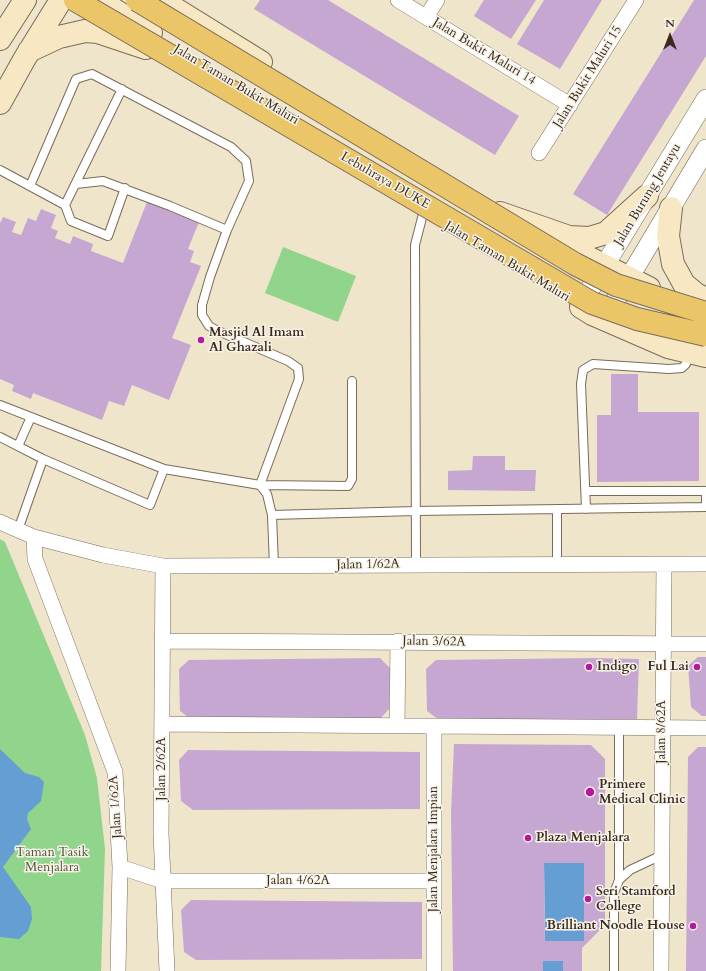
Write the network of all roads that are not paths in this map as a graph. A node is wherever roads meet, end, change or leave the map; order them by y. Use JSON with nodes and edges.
{"nodes":[{"id":1,"x":10,"y":0,"type":"edge"},
{"id":2,"x":25,"y":0,"type":"edge"},
{"id":3,"x":62,"y":0,"type":"edge"},
{"id":4,"x":75,"y":0,"type":"edge"},
{"id":5,"x":99,"y":0,"type":"edge"},
{"id":6,"x":137,"y":0,"type":"edge"},
{"id":7,"x":149,"y":0,"type":"edge"},
{"id":8,"x":161,"y":0,"type":"edge"},
{"id":9,"x":398,"y":0,"type":"edge"},
{"id":10,"x":437,"y":0,"type":"edge"},
{"id":11,"x":636,"y":0,"type":"edge"},
{"id":12,"x":188,"y":17,"type":"junction"},
{"id":13,"x":426,"y":17,"type":"junction"},
{"id":14,"x":0,"y":37,"type":"edge"},
{"id":15,"x":29,"y":51,"type":"junction"},
{"id":16,"x":235,"y":85,"type":"junction"},
{"id":17,"x":122,"y":89,"type":"junction"},
{"id":18,"x":706,"y":99,"type":"edge"},
{"id":19,"x":0,"y":103,"type":"edge"},
{"id":20,"x":570,"y":105,"type":"junction"},
{"id":21,"x":307,"y":127,"type":"junction"},
{"id":22,"x":706,"y":149,"type":"edge"},
{"id":23,"x":540,"y":153,"type":"dead end"},
{"id":24,"x":0,"y":170,"type":"edge"},
{"id":25,"x":76,"y":184,"type":"junction"},
{"id":26,"x":30,"y":186,"type":"junction"},
{"id":27,"x":125,"y":188,"type":"junction"},
{"id":28,"x":647,"y":196,"type":"junction"},
{"id":29,"x":65,"y":205,"type":"junction"},
{"id":30,"x":671,"y":208,"type":"junction"},
{"id":31,"x":424,"y":210,"type":"junction"},
{"id":32,"x":500,"y":213,"type":"junction"},
{"id":33,"x":227,"y":230,"type":"junction"},
{"id":34,"x":604,"y":266,"type":"junction"},
{"id":35,"x":628,"y":278,"type":"junction"},
{"id":36,"x":589,"y":291,"type":"junction"},
{"id":37,"x":706,"y":299,"type":"edge"},
{"id":38,"x":614,"y":303,"type":"junction"},
{"id":39,"x":706,"y":305,"type":"edge"},
{"id":40,"x":706,"y":314,"type":"edge"},
{"id":41,"x":706,"y":335,"type":"edge"},
{"id":42,"x":706,"y":340,"type":"edge"},
{"id":43,"x":696,"y":354,"type":"edge"},
{"id":44,"x":352,"y":381,"type":"dead end"},
{"id":45,"x":0,"y":405,"type":"edge"},
{"id":46,"x":31,"y":417,"type":"junction"},
{"id":47,"x":0,"y":437,"type":"edge"},
{"id":48,"x":18,"y":446,"type":"junction"},
{"id":49,"x":43,"y":459,"type":"junction"},
{"id":50,"x":164,"y":469,"type":"junction"},
{"id":51,"x":260,"y":485,"type":"junction"},
{"id":52,"x":586,"y":491,"type":"junction"},
{"id":53,"x":706,"y":507,"type":"edge"},
{"id":54,"x":557,"y":509,"type":"junction"},
{"id":55,"x":586,"y":509,"type":"junction"},
{"id":56,"x":416,"y":511,"type":"junction"},
{"id":57,"x":272,"y":515,"type":"junction"},
{"id":58,"x":0,"y":522,"type":"edge"},
{"id":59,"x":18,"y":530,"type":"junction"},
{"id":60,"x":34,"y":537,"type":"junction"},
{"id":61,"x":557,"y":564,"type":"junction"},
{"id":62,"x":664,"y":564,"type":"junction"},
{"id":63,"x":706,"y":564,"type":"edge"},
{"id":64,"x":416,"y":565,"type":"junction"},
{"id":65,"x":163,"y":566,"type":"junction"},
{"id":66,"x":274,"y":566,"type":"junction"},
{"id":67,"x":162,"y":641,"type":"junction"},
{"id":68,"x":398,"y":641,"type":"junction"},
{"id":69,"x":663,"y":644,"type":"junction"},
{"id":70,"x":706,"y":644,"type":"edge"},
{"id":71,"x":162,"y":724,"type":"junction"},
{"id":72,"x":397,"y":726,"type":"junction"},
{"id":73,"x":434,"y":726,"type":"junction"},
{"id":74,"x":619,"y":727,"type":"junction"},
{"id":75,"x":662,"y":728,"type":"junction"},
{"id":76,"x":706,"y":728,"type":"edge"},
{"id":77,"x":662,"y":855,"type":"junction"},
{"id":78,"x":120,"y":867,"type":"junction"},
{"id":79,"x":619,"y":880,"type":"junction"},
{"id":80,"x":163,"y":881,"type":"junction"},
{"id":81,"x":434,"y":881,"type":"junction"},
{"id":82,"x":118,"y":971,"type":"edge"},
{"id":83,"x":167,"y":971,"type":"edge"},
{"id":84,"x":434,"y":971,"type":"edge"},
{"id":85,"x":614,"y":971,"type":"edge"},
{"id":86,"x":661,"y":971,"type":"edge"}],
"edges":[{"from":1,"to":14,"type":"main road"},
{"from":2,"to":14,"type":"main road"},
{"from":3,"to":15,"type":"main road"},
{"from":4,"to":41,"type":"highway","name":"Lebuhraya DUKE","bridge":true},
{"from":5,"to":16,"type":"main road","name":"Jalan Taman Bukit Maluri"},
{"from":6,"to":40,"type":"highway","name":"Lebuhraya DUKE","bridge":true},
{"from":7,"to":12,"type":"main road"},
{"from":8,"to":12,"type":"main road"},
{"from":9,"to":13,"type":"street","name":"Jalan Bukit Maluri 14"},
{"from":10,"to":13,"type":"street"},
{"from":11,"to":20,"type":"street","name":"Jalan Bukit Maluri 15"},
{"from":12,"to":32,"type":"main road"},
{"from":13,"to":20,"type":"street","name":"Jalan Bukit Maluri 14"},
{"from":15,"to":16,"type":"main road"},
{"from":15,"to":19,"type":"main road"},
{"from":16,"to":21,"type":"main road","name":"Jalan Taman Bukit Maluri"},
{"from":17,"to":25,"type":"lane"},
{"from":17,"to":26,"type":"lane"},
{"from":17,"to":33,"type":"lane"},
{"from":18,"to":28,"type":"street","name":"Jalan Burung Jentayu"},
{"from":20,"to":23,"type":"street","name":"Jalan Bukit Maluri 15"},
{"from":21,"to":31,"type":"main road","name":"Jalan Taman Bukit Maluri"},
{"from":21,"to":36,"type":"main road"},
{"from":22,"to":30,"type":"street","name":"Jalan Burung Jentayu"},
{"from":24,"to":26,"type":"lane"},
{"from":25,"to":27,"type":"lane"},
{"from":25,"to":29,"type":"lane"},
{"from":26,"to":29,"type":"lane"},
{"from":27,"to":29,"type":"lane"},
{"from":27,"to":33,"type":"lane"},
{"from":28,"to":32,"type":"main road"},
{"from":28,"to":34,"type":"street","name":"Jalan Burung Jentayu"},
{"from":30,"to":35,"type":"street","name":"Jalan Burung Jentayu"},
{"from":30,"to":37,"type":"main road"},
{"from":31,"to":43,"type":"main road","name":"Jalan Taman Bukit Maluri"},
{"from":31,"to":56,"type":"lane"},
{"from":32,"to":34,"type":"main road"},
{"from":33,"to":51,"type":"lane"},
{"from":34,"to":35,"type":"main road"},
{"from":34,"to":36,"type":"street","name":"Jalan Burung Jentayu"},
{"from":35,"to":38,"type":"street","name":"Jalan Burung Jentayu"},
{"from":35,"to":39,"type":"main road"},
{"from":36,"to":38,"type":"main road"},
{"from":38,"to":42,"type":"main road"},
{"from":43,"to":52,"type":"lane"},
{"from":44,"to":51,"type":"lane"},
{"from":45,"to":46,"type":"lane"},
{"from":46,"to":48,"type":"lane"},
{"from":46,"to":50,"type":"lane"},
{"from":47,"to":48,"type":"lane"},
{"from":48,"to":49,"type":"lane"},
{"from":49,"to":50,"type":"lane"},
{"from":49,"to":59,"type":"lane"},
{"from":50,"to":51,"type":"lane"},
{"from":51,"to":57,"type":"lane"},
{"from":52,"to":53,"type":"lane"},
{"from":52,"to":55,"type":"lane"},
{"from":53,"to":55,"type":"lane"},
{"from":54,"to":55,"type":"lane"},
{"from":54,"to":56,"type":"lane"},
{"from":54,"to":61,"type":"lane"},
{"from":56,"to":57,"type":"lane"},
{"from":56,"to":64,"type":"lane"},
{"from":57,"to":66,"type":"lane"},
{"from":58,"to":59,"type":"street","name":"Jalan 1/62A"},
{"from":59,"to":60,"type":"street","name":"Jalan 1/62A"},
{"from":60,"to":65,"type":"street","name":"Jalan 1/62A"},
{"from":60,"to":78,"type":"street","name":"Jalan 1/62A"},
{"from":61,"to":62,"type":"street","name":"Jalan 1/62A"},
{"from":61,"to":64,"type":"street","name":"Jalan 1/62A"},
{"from":62,"to":63,"type":"street","name":"Jalan 1/62A"},
{"from":62,"to":69,"type":"street","name":"Jalan 8/62A"},
{"from":64,"to":66,"type":"street","name":"Jalan 1/62A"},
{"from":65,"to":66,"type":"street","name":"Jalan 1/62A"},
{"from":65,"to":67,"type":"street","name":"Jalan 2/62A"},
{"from":67,"to":68,"type":"street","name":"Jalan 3/62A"},
{"from":67,"to":71,"type":"street","name":"Jalan 2/62A"},
{"from":68,"to":69,"type":"street","name":"Jalan 3/62A"},
{"from":68,"to":72,"type":"street"},
{"from":69,"to":70,"type":"street","name":"Jalan 3/62A"},
{"from":69,"to":75,"type":"street","name":"Jalan 8/62A"},
{"from":71,"to":72,"type":"street"},
{"from":71,"to":80,"type":"street","name":"Jalan 2/62A"},
{"from":72,"to":73,"type":"street"},
{"from":73,"to":74,"type":"street"},
{"from":73,"to":81,"type":"street","name":"Jalan Menjalara Impian"},
{"from":74,"to":75,"type":"street"},
{"from":74,"to":79,"type":"lane"},
{"from":75,"to":76,"type":"street"},
{"from":75,"to":77,"type":"street","name":"Jalan 8/62A"},
{"from":77,"to":79,"type":"lane"},
{"from":77,"to":86,"type":"street","name":"Jalan 8/62A"},
{"from":78,"to":80,"type":"street","name":"Jalan 4/62A"},
{"from":78,"to":82,"type":"street","name":"Jalan 1/62A"},
{"from":79,"to":85,"type":"lane"},
{"from":80,"to":81,"type":"street","name":"Jalan 4/62A"},
{"from":80,"to":83,"type":"street","name":"Jalan 2/62A"},
{"from":81,"to":84,"type":"street","name":"Jalan Menjalara Impian"}]}
